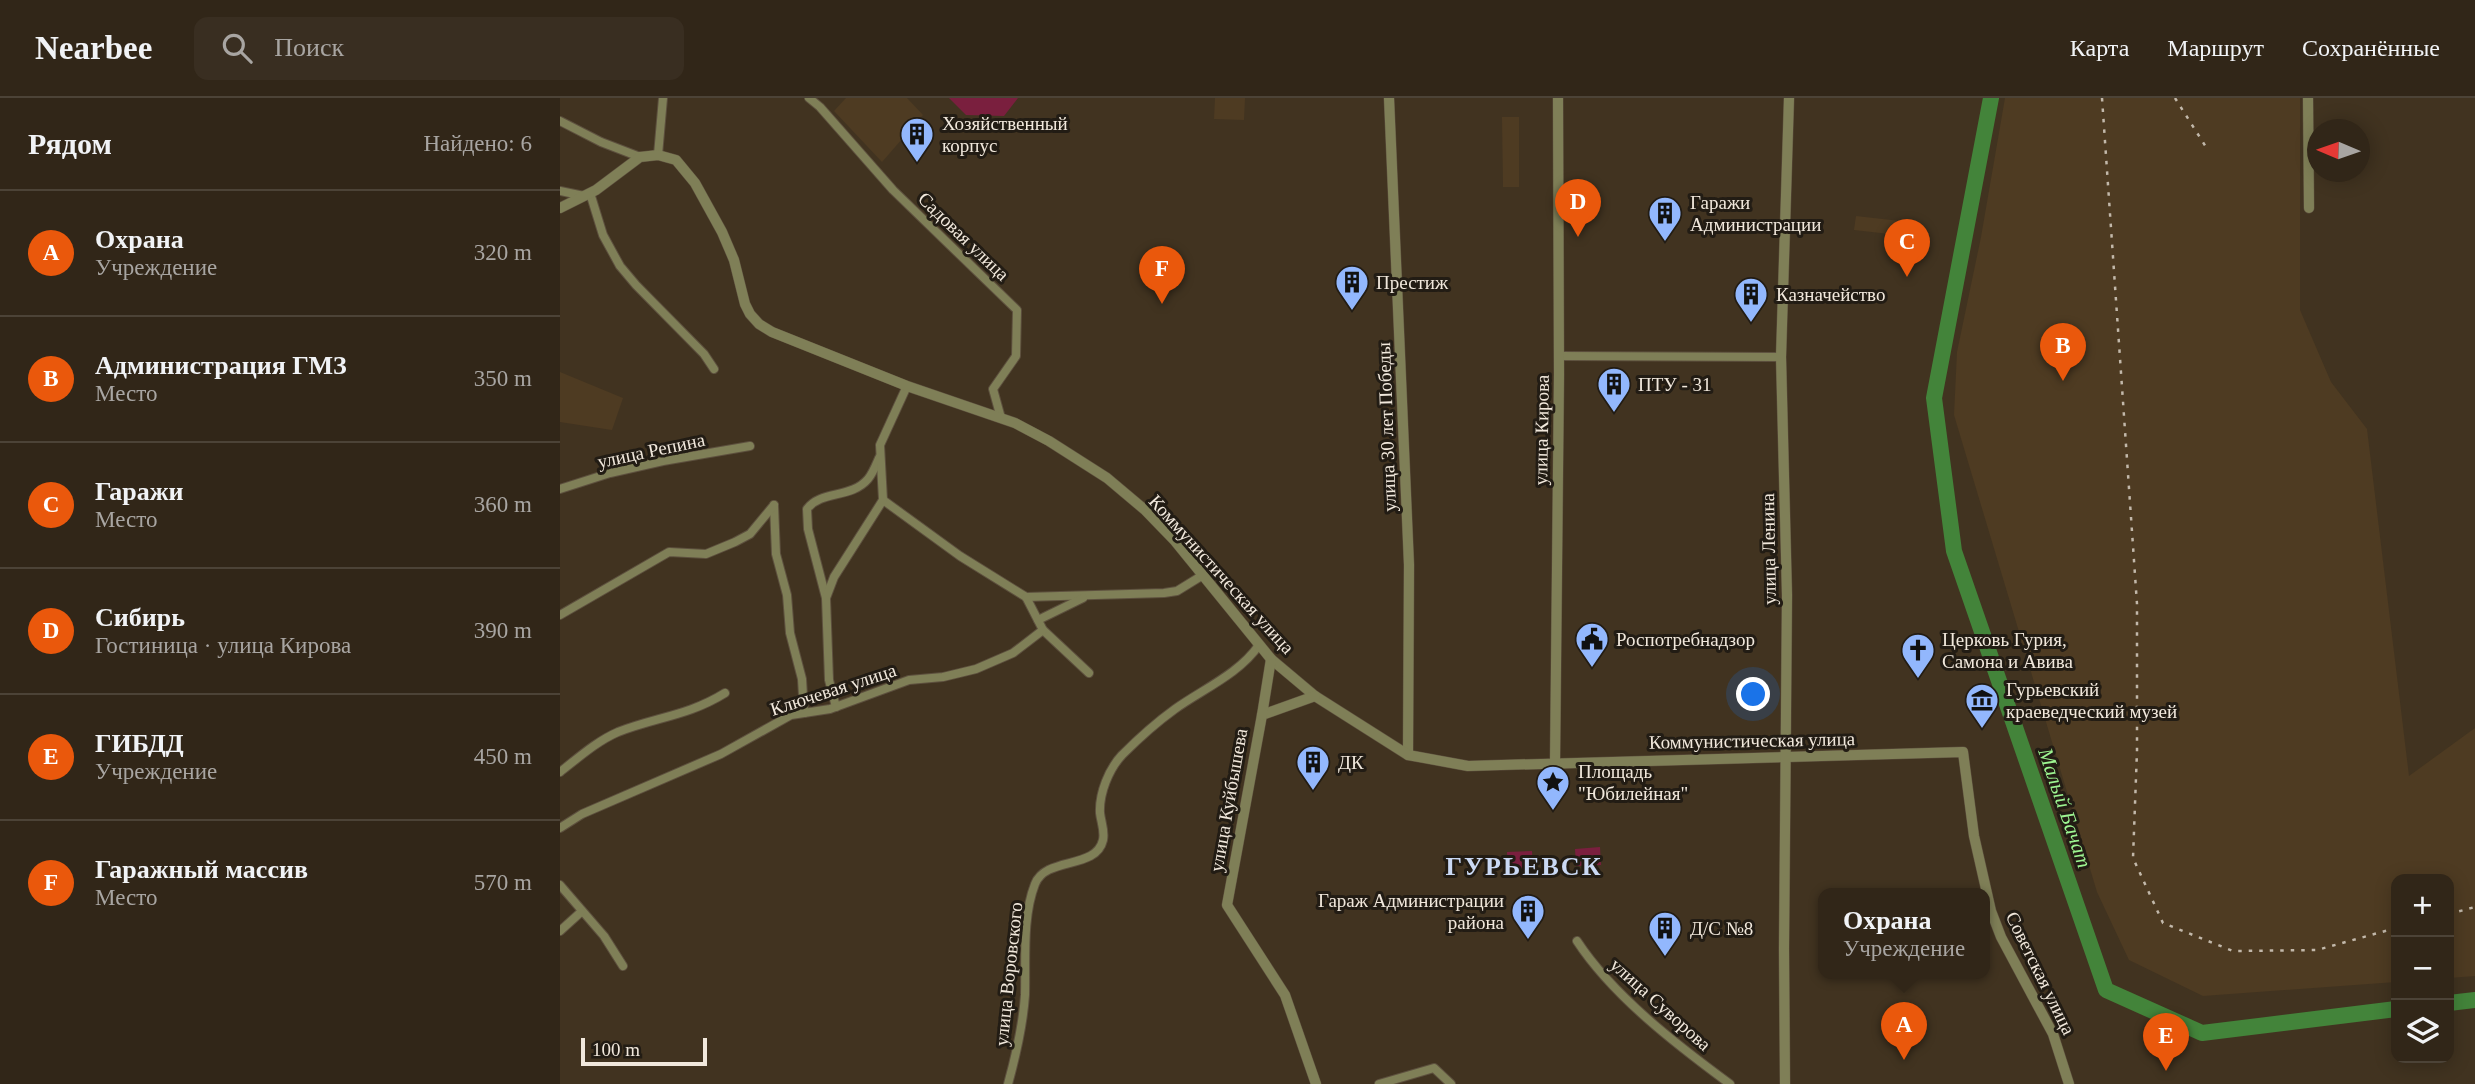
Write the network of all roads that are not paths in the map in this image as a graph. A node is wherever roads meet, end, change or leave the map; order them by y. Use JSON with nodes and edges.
{"nodes":[{"id":1,"x":663,"y":98,"type":"edge"},
{"id":2,"x":809,"y":98,"type":"edge"},
{"id":3,"x":1389,"y":98,"type":"edge"},
{"id":4,"x":1558,"y":98,"type":"edge"},
{"id":5,"x":1789,"y":98,"type":"edge"},
{"id":6,"x":2308,"y":98,"type":"edge"},
{"id":7,"x":560,"y":121,"type":"edge"},
{"id":8,"x":658,"y":155,"type":"junction"},
{"id":9,"x":640,"y":157,"type":"junction"},
{"id":10,"x":560,"y":191,"type":"edge"},
{"id":11,"x":587,"y":194,"type":"junction"},
{"id":12,"x":560,"y":208,"type":"edge"},
{"id":13,"x":2309,"y":208,"type":"dead end"},
{"id":14,"x":1559,"y":356,"type":"junction"},
{"id":15,"x":1781,"y":357,"type":"junction"},
{"id":16,"x":715,"y":369,"type":"dead end"},
{"id":17,"x":907,"y":386,"type":"junction"},
{"id":18,"x":1002,"y":418,"type":"junction"},
{"id":19,"x":750,"y":446,"type":"dead end"},
{"id":20,"x":880,"y":456,"type":"junction"},
{"id":21,"x":560,"y":489,"type":"edge"},
{"id":22,"x":883,"y":500,"type":"junction"},
{"id":23,"x":1203,"y":575,"type":"junction"},
{"id":24,"x":1088,"y":596,"type":"junction"},
{"id":25,"x":1026,"y":597,"type":"junction"},
{"id":26,"x":826,"y":598,"type":"junction"},
{"id":27,"x":560,"y":615,"type":"edge"},
{"id":28,"x":1038,"y":620,"type":"junction"},
{"id":29,"x":1043,"y":630,"type":"junction"},
{"id":30,"x":1259,"y":645,"type":"junction"},
{"id":31,"x":1271,"y":659,"type":"junction"},
{"id":32,"x":1088,"y":673,"type":"dead end"},
{"id":33,"x":725,"y":693,"type":"dead end"},
{"id":34,"x":1315,"y":696,"type":"junction"},
{"id":35,"x":836,"y":707,"type":"junction"},
{"id":36,"x":804,"y":713,"type":"junction"},
{"id":37,"x":1262,"y":715,"type":"junction"},
{"id":38,"x":1964,"y":752,"type":"joint"},
{"id":39,"x":1408,"y":755,"type":"junction"},
{"id":40,"x":1786,"y":756,"type":"junction"},
{"id":41,"x":1555,"y":763,"type":"junction"},
{"id":42,"x":560,"y":772,"type":"edge"},
{"id":43,"x":560,"y":828,"type":"edge"},
{"id":44,"x":560,"y":885,"type":"edge"},
{"id":45,"x":1985,"y":888,"type":"edge"},
{"id":46,"x":1990,"y":907,"type":"edge"},
{"id":47,"x":581,"y":912,"type":"junction"},
{"id":48,"x":560,"y":931,"type":"edge"},
{"id":49,"x":1577,"y":941,"type":"dead end"},
{"id":50,"x":623,"y":966,"type":"dead end"},
{"id":51,"x":1008,"y":1084,"type":"edge"},
{"id":52,"x":1316,"y":1084,"type":"edge"},
{"id":53,"x":1379,"y":1084,"type":"edge"},
{"id":54,"x":1451,"y":1084,"type":"edge"},
{"id":55,"x":1730,"y":1084,"type":"edge"},
{"id":56,"x":1785,"y":1084,"type":"edge"},
{"id":57,"x":2069,"y":1084,"type":"edge"}],
"edges":[{"from":1,"to":8,"type":"street"},
{"from":2,"to":18,"type":"street","name":"Садовая улица"},
{"from":3,"to":39,"type":"street","name":"улица 30 лет Победы"},
{"from":4,"to":14,"type":"street","name":"улица Кирова"},
{"from":5,"to":15,"type":"street","name":"улица Ленина"},
{"from":6,"to":13,"type":"street"},
{"from":7,"to":9,"type":"street"},
{"from":8,"to":9,"type":"street"},
{"from":8,"to":17,"type":"street","name":"Коммунистическая улица"},
{"from":9,"to":11,"type":"street"},
{"from":10,"to":11,"type":"street"},
{"from":11,"to":12,"type":"street"},
{"from":11,"to":16,"type":"street"},
{"from":14,"to":15,"type":"street"},
{"from":14,"to":41,"type":"street","name":"улица Кирова"},
{"from":15,"to":40,"type":"street","name":"улица Ленина"},
{"from":17,"to":18,"type":"street","name":"Коммунистическая улица"},
{"from":17,"to":20,"type":"street"},
{"from":18,"to":23,"type":"street","name":"Коммунистическая улица"},
{"from":19,"to":21,"type":"street","name":"улица Репина"},
{"from":20,"to":22,"type":"street"},
{"from":20,"to":26,"type":"street"},
{"from":22,"to":25,"type":"street"},
{"from":22,"to":26,"type":"street"},
{"from":23,"to":24,"type":"street"},
{"from":23,"to":30,"type":"street","name":"Коммунистическая улица"},
{"from":24,"to":25,"type":"street"},
{"from":24,"to":28,"type":"street"},
{"from":25,"to":28,"type":"street"},
{"from":26,"to":35,"type":"street"},
{"from":27,"to":36,"type":"street"},
{"from":28,"to":29,"type":"street"},
{"from":29,"to":32,"type":"street"},
{"from":29,"to":35,"type":"street","name":"Ключевая улица"},
{"from":30,"to":31,"type":"street","name":"Коммунистическая улица"},
{"from":30,"to":51,"type":"street","name":"улица Воровского"},
{"from":31,"to":34,"type":"street","name":"Коммунистическая улица"},
{"from":31,"to":37,"type":"street"},
{"from":33,"to":42,"type":"street"},
{"from":34,"to":37,"type":"street","name":"улица Куйбышева"},
{"from":34,"to":39,"type":"street","name":"Коммунистическая улица"},
{"from":35,"to":36,"type":"street","name":"Ключевая улица"},
{"from":36,"to":43,"type":"street","name":"Ключевая улица"},
{"from":37,"to":52,"type":"street","name":"улица Куйбышева"},
{"from":38,"to":40,"type":"street","name":"Коммунистическая улица"},
{"from":38,"to":45,"type":"street","name":"Советская улица"},
{"from":39,"to":41,"type":"street","name":"Коммунистическая улица"},
{"from":40,"to":41,"type":"street","name":"Коммунистическая улица"},
{"from":40,"to":56,"type":"street","name":"улица Ленина"},
{"from":44,"to":47,"type":"street"},
{"from":46,"to":57,"type":"street","name":"Советская улица"},
{"from":47,"to":48,"type":"street"},
{"from":47,"to":50,"type":"street"},
{"from":49,"to":55,"type":"street","name":"улица Суворова"},
{"from":53,"to":54,"type":"street"}]}
